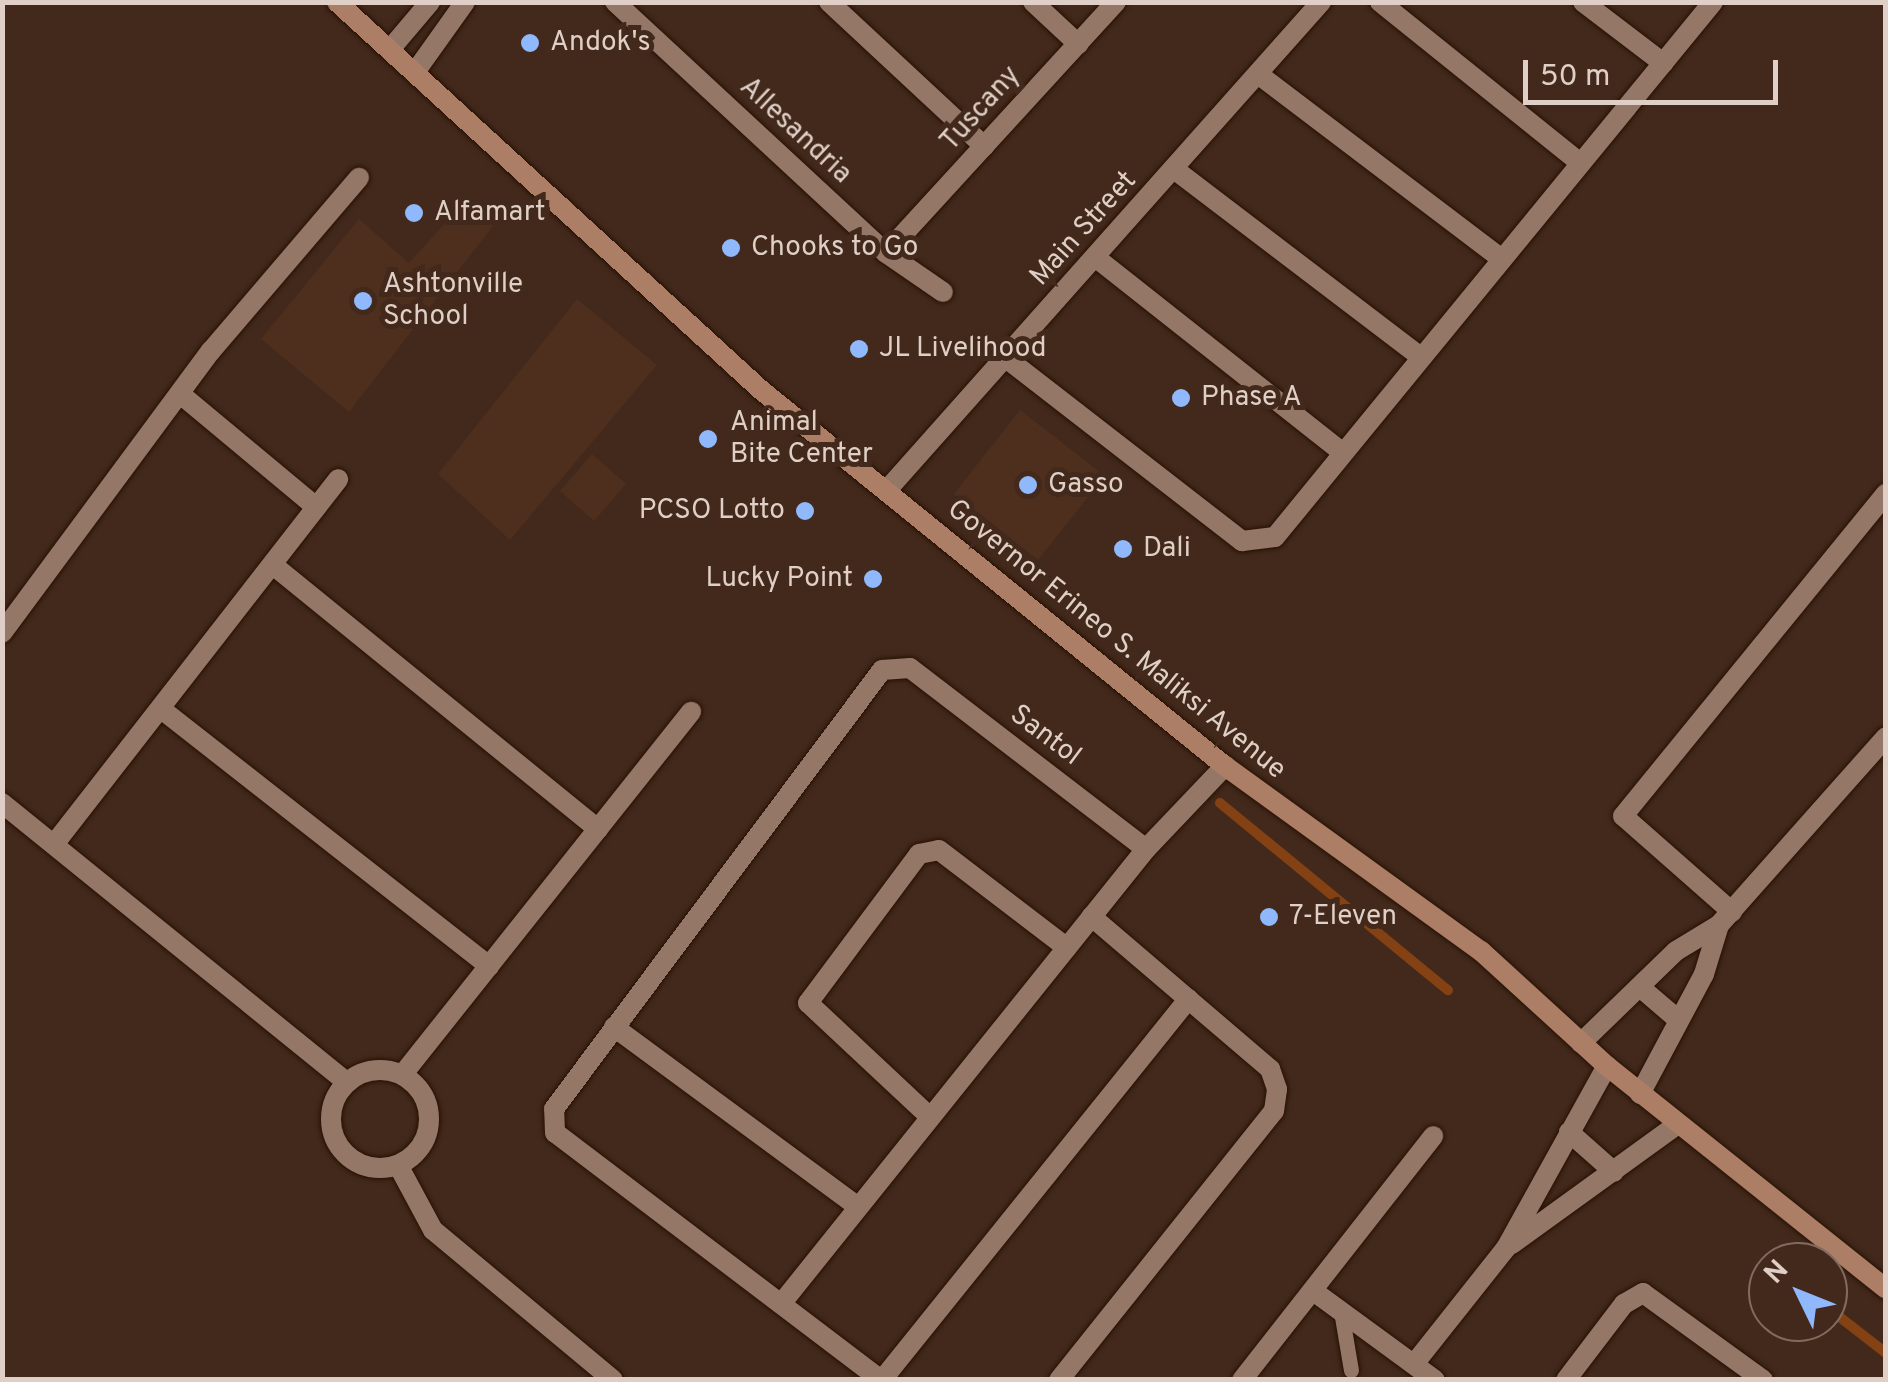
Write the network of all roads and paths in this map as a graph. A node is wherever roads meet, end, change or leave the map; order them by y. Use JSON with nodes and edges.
{"nodes":[{"id":1,"x":337,"y":2,"type":"edge"},
{"id":2,"x":430,"y":2,"type":"edge"},
{"id":3,"x":465,"y":2,"type":"edge"},
{"id":4,"x":615,"y":2,"type":"edge"},
{"id":5,"x":829,"y":2,"type":"edge"},
{"id":6,"x":1033,"y":2,"type":"edge"},
{"id":7,"x":1116,"y":2,"type":"edge"},
{"id":8,"x":1321,"y":2,"type":"edge"},
{"id":9,"x":1380,"y":2,"type":"edge"},
{"id":10,"x":1583,"y":2,"type":"edge"},
{"id":11,"x":1713,"y":2,"type":"edge"},
{"id":12,"x":1078,"y":44,"type":"junction"},
{"id":13,"x":392,"y":47,"type":"junction"},
{"id":14,"x":1662,"y":63,"type":"junction"},
{"id":15,"x":418,"y":68,"type":"junction"},
{"id":16,"x":1258,"y":74,"type":"junction"},
{"id":17,"x":984,"y":146,"type":"junction"},
{"id":18,"x":1580,"y":163,"type":"junction"},
{"id":19,"x":1174,"y":168,"type":"junction"},
{"id":20,"x":358,"y":178,"type":"dead end"},
{"id":21,"x":886,"y":253,"type":"junction"},
{"id":22,"x":1096,"y":257,"type":"junction"},
{"id":23,"x":1502,"y":258,"type":"junction"},
{"id":24,"x":943,"y":292,"type":"dead end"},
{"id":25,"x":1421,"y":357,"type":"junction"},
{"id":26,"x":1006,"y":358,"type":"junction"},
{"id":27,"x":184,"y":396,"type":"junction"},
{"id":28,"x":1342,"y":452,"type":"junction"},
{"id":29,"x":338,"y":479,"type":"dead end"},
{"id":30,"x":887,"y":490,"type":"junction"},
{"id":31,"x":1886,"y":494,"type":"edge"},
{"id":32,"x":316,"y":506,"type":"junction"},
{"id":33,"x":274,"y":565,"type":"junction"},
{"id":34,"x":2,"y":634,"type":"edge"},
{"id":35,"x":165,"y":712,"type":"junction"},
{"id":36,"x":691,"y":712,"type":"dead end"},
{"id":37,"x":1886,"y":737,"type":"edge"},
{"id":38,"x":1225,"y":766,"type":"junction"},
{"id":39,"x":2,"y":803,"type":"edge"},
{"id":40,"x":598,"y":829,"type":"junction"},
{"id":41,"x":55,"y":843,"type":"junction"},
{"id":42,"x":1146,"y":848,"type":"junction"},
{"id":43,"x":1091,"y":916,"type":"junction"},
{"id":44,"x":1726,"y":918,"type":"junction"},
{"id":45,"x":1067,"y":948,"type":"junction"},
{"id":46,"x":489,"y":966,"type":"junction"},
{"id":47,"x":1641,"y":988,"type":"junction"},
{"id":48,"x":1188,"y":998,"type":"junction"},
{"id":49,"x":1676,"y":1018,"type":"junction"},
{"id":50,"x":614,"y":1027,"type":"junction"},
{"id":51,"x":1581,"y":1043,"type":"junction"},
{"id":52,"x":1606,"y":1066,"type":"junction"},
{"id":53,"x":403,"y":1074,"type":"junction"},
{"id":54,"x":347,"y":1082,"type":"junction"},
{"id":55,"x":1640,"y":1094,"type":"junction"},
{"id":56,"x":930,"y":1117,"type":"junction"},
{"id":57,"x":1678,"y":1124,"type":"junction"},
{"id":58,"x":1569,"y":1132,"type":"junction"},
{"id":59,"x":1433,"y":1136,"type":"dead end"},
{"id":60,"x":398,"y":1165,"type":"junction"},
{"id":61,"x":1614,"y":1172,"type":"junction"},
{"id":62,"x":858,"y":1208,"type":"junction"},
{"id":63,"x":1506,"y":1248,"type":"junction"},
{"id":64,"x":1886,"y":1289,"type":"edge"},
{"id":65,"x":1316,"y":1293,"type":"junction"},
{"id":66,"x":781,"y":1304,"type":"junction"},
{"id":67,"x":1341,"y":1311,"type":"junction"},
{"id":68,"x":1414,"y":1364,"type":"junction"},
{"id":69,"x":1351,"y":1370,"type":"dead end"},
{"id":70,"x":613,"y":1380,"type":"edge"},
{"id":71,"x":881,"y":1380,"type":"edge"},
{"id":72,"x":1059,"y":1380,"type":"edge"},
{"id":73,"x":1242,"y":1380,"type":"edge"},
{"id":74,"x":1435,"y":1380,"type":"edge"},
{"id":75,"x":1566,"y":1380,"type":"edge"},
{"id":76,"x":1763,"y":1380,"type":"edge"}],
"edges":[{"from":1,"to":13,"type":"main road","name":"Governor Erineo S. Maliksi Avenue"},
{"from":2,"to":13,"type":"street"},
{"from":3,"to":15,"type":"street"},
{"from":4,"to":21,"type":"street","name":"Allesandria"},
{"from":5,"to":17,"type":"street"},
{"from":6,"to":12,"type":"street"},
{"from":7,"to":12,"type":"street","name":"Tuscany"},
{"from":8,"to":16,"type":"street","name":"Main Street"},
{"from":9,"to":18,"type":"street"},
{"from":10,"to":14,"type":"street"},
{"from":11,"to":14,"type":"street"},
{"from":12,"to":17,"type":"street","name":"Tuscany"},
{"from":13,"to":15,"type":"main road","name":"Governor Erineo S. Maliksi Avenue"},
{"from":14,"to":18,"type":"street"},
{"from":15,"to":30,"type":"main road","name":"Governor Erineo S. Maliksi Avenue"},
{"from":16,"to":19,"type":"street","name":"Main Street"},
{"from":16,"to":23,"type":"street"},
{"from":17,"to":21,"type":"street","name":"Tuscany"},
{"from":18,"to":23,"type":"street"},
{"from":19,"to":22,"type":"street","name":"Main Street"},
{"from":19,"to":25,"type":"street"},
{"from":20,"to":27,"type":"street"},
{"from":21,"to":24,"type":"street","name":"Allesandria"},
{"from":22,"to":26,"type":"street","name":"Main Street"},
{"from":22,"to":28,"type":"street"},
{"from":23,"to":25,"type":"street"},
{"from":25,"to":28,"type":"street"},
{"from":26,"to":28,"type":"street"},
{"from":26,"to":30,"type":"street","name":"Main Street"},
{"from":27,"to":32,"type":"street"},
{"from":27,"to":34,"type":"street"},
{"from":29,"to":32,"type":"street"},
{"from":30,"to":38,"type":"main road","name":"Governor Erineo S. Maliksi Avenue"},
{"from":31,"to":44,"type":"street"},
{"from":32,"to":33,"type":"street"},
{"from":33,"to":35,"type":"street"},
{"from":33,"to":40,"type":"street"},
{"from":35,"to":41,"type":"street"},
{"from":35,"to":46,"type":"street"},
{"from":36,"to":40,"type":"street"},
{"from":37,"to":44,"type":"street"},
{"from":38,"to":42,"type":"street"},
{"from":38,"to":51,"type":"main road","name":"Governor Erineo S. Maliksi Avenue"},
{"from":39,"to":41,"type":"street"},
{"from":40,"to":46,"type":"street"},
{"from":41,"to":54,"type":"street"},
{"from":42,"to":43,"type":"street"},
{"from":42,"to":50,"type":"street","name":"Santol"},
{"from":43,"to":45,"type":"street"},
{"from":43,"to":48,"type":"street"},
{"from":44,"to":47,"type":"street"},
{"from":44,"to":49,"type":"street"},
{"from":45,"to":56,"type":"street"},
{"from":45,"to":56,"type":"street"},
{"from":46,"to":53,"type":"street"},
{"from":47,"to":49,"type":"street"},
{"from":47,"to":51,"type":"street"},
{"from":48,"to":71,"type":"street"},
{"from":48,"to":72,"type":"street"},
{"from":49,"to":55,"type":"street"},
{"from":50,"to":62,"type":"street"},
{"from":50,"to":66,"type":"street"},
{"from":51,"to":52,"type":"main road","name":"Governor Erineo S. Maliksi Avenue"},
{"from":52,"to":55,"type":"main road","name":"Governor Erineo S. Maliksi Avenue"},
{"from":52,"to":58,"type":"street"},
{"from":53,"to":54,"type":"street"},
{"from":53,"to":60,"type":"street"},
{"from":54,"to":60,"type":"street"},
{"from":55,"to":57,"type":"main road","name":"Governor Erineo S. Maliksi Avenue"},
{"from":56,"to":62,"type":"street"},
{"from":57,"to":61,"type":"street"},
{"from":57,"to":64,"type":"main road","name":"Governor Erineo S. Maliksi Avenue"},
{"from":58,"to":61,"type":"street"},
{"from":58,"to":63,"type":"street"},
{"from":59,"to":65,"type":"street"},
{"from":60,"to":70,"type":"street"},
{"from":61,"to":63,"type":"street"},
{"from":62,"to":66,"type":"street"},
{"from":63,"to":68,"type":"street"},
{"from":65,"to":67,"type":"street"},
{"from":65,"to":73,"type":"street"},
{"from":66,"to":71,"type":"street"},
{"from":67,"to":68,"type":"street"},
{"from":67,"to":69,"type":"lane"},
{"from":68,"to":74,"type":"street"},
{"from":75,"to":76,"type":"street"}]}
